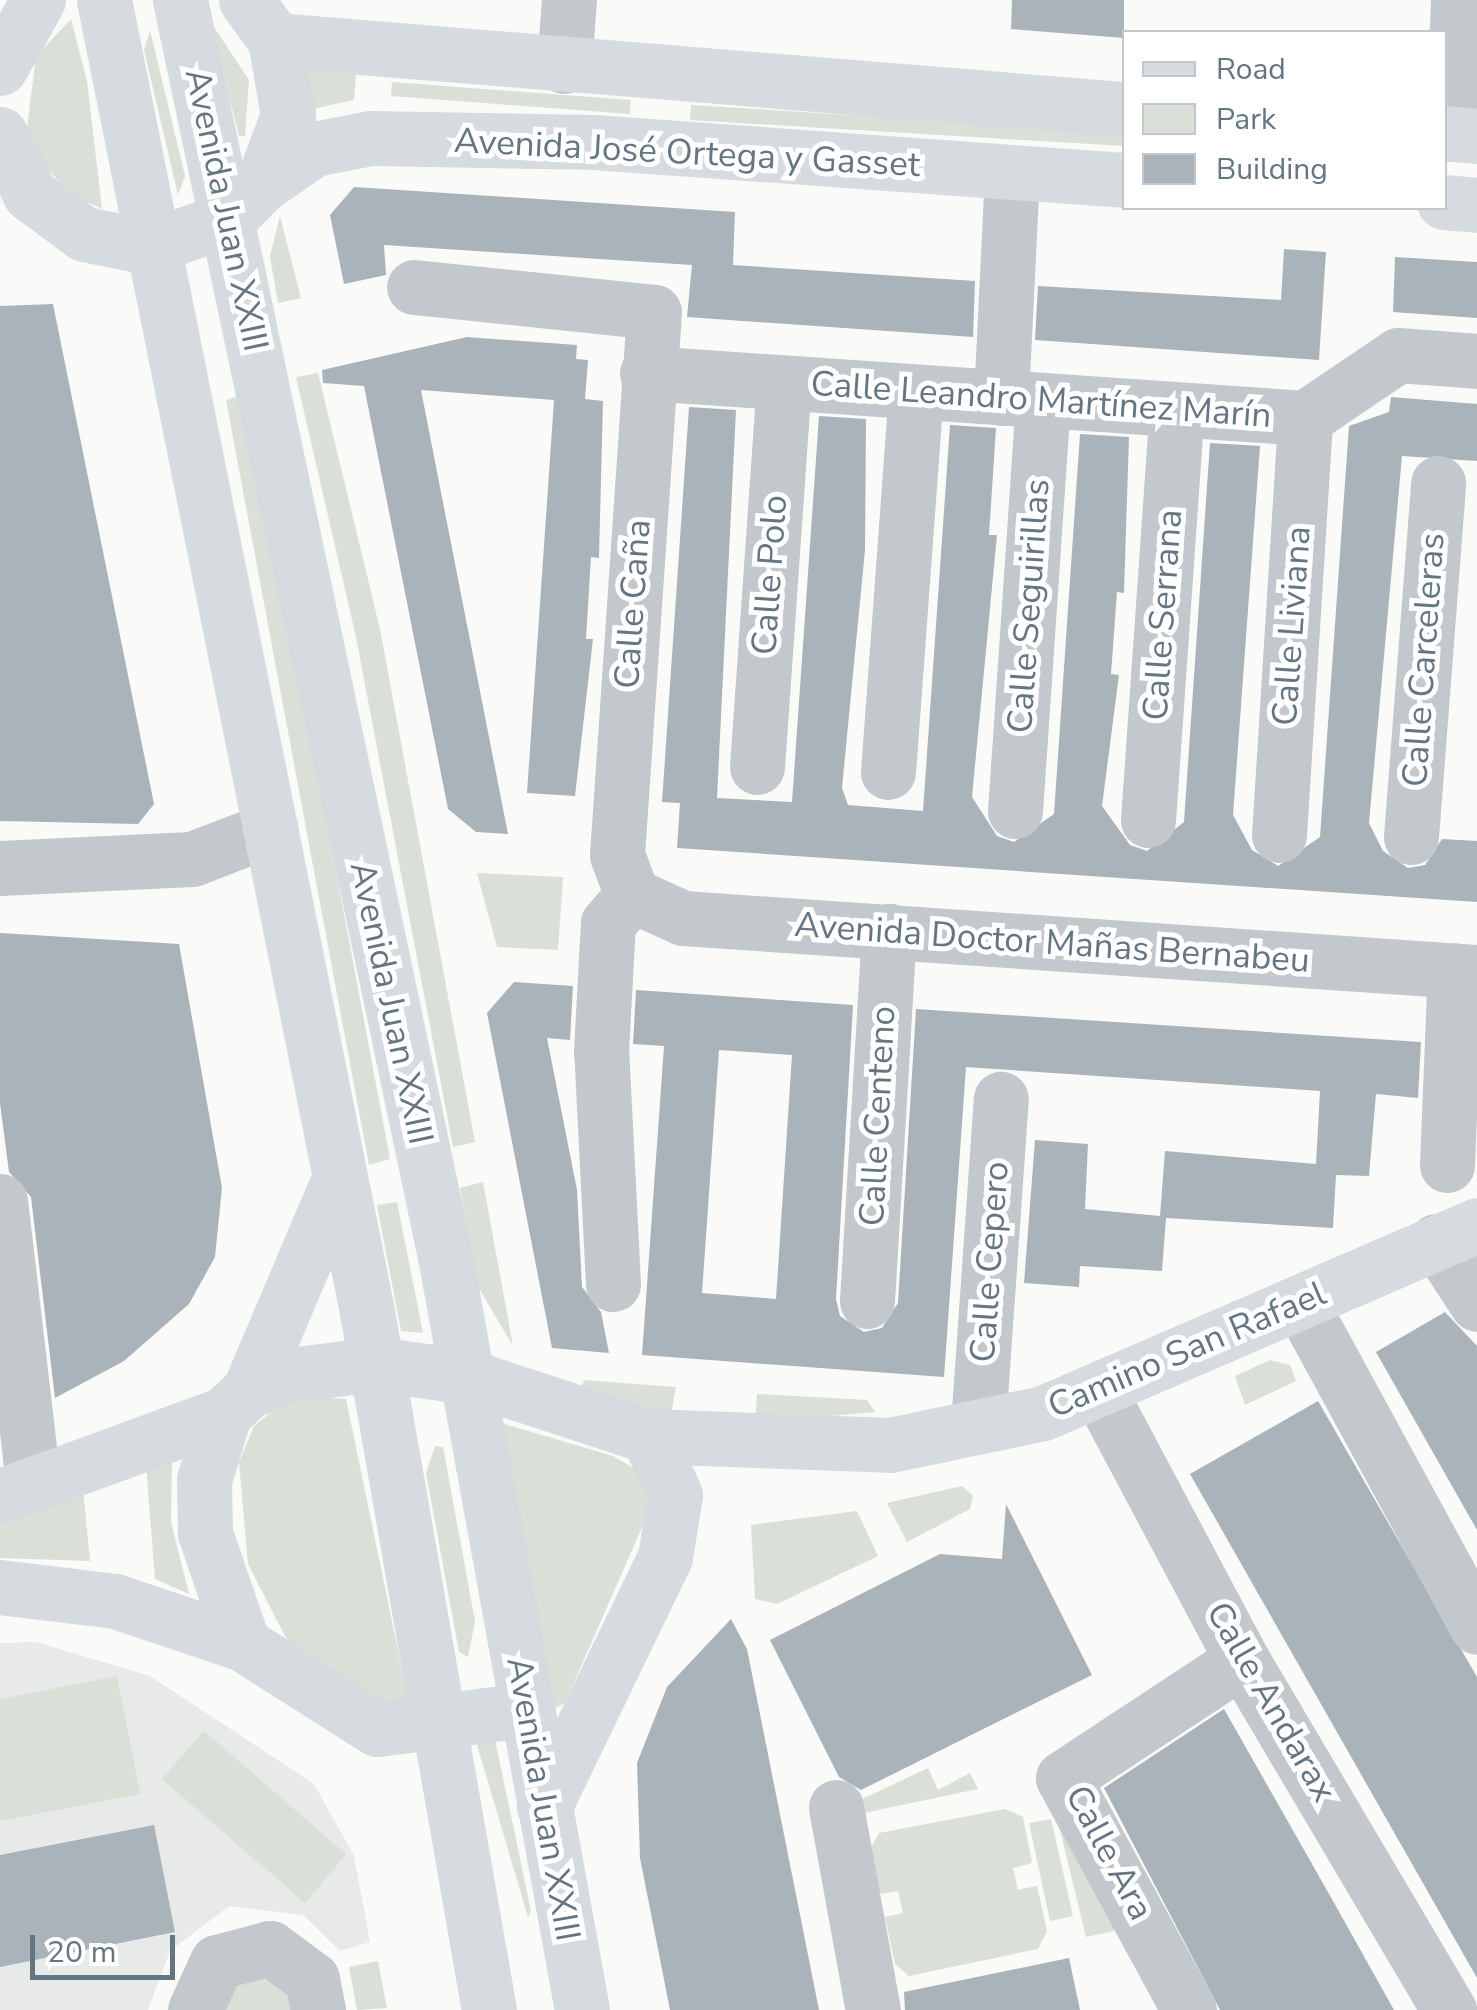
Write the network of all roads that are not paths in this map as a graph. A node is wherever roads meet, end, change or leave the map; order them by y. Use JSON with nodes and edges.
{"nodes":[{"id":1,"x":104,"y":0,"type":"edge"},
{"id":2,"x":180,"y":0,"type":"edge"},
{"id":3,"x":570,"y":0,"type":"edge"},
{"id":4,"x":1458,"y":0,"type":"edge"},
{"id":5,"x":23,"y":6,"type":"edge"},
{"id":6,"x":260,"y":20,"type":"edge"},
{"id":7,"x":564,"y":66,"type":"junction"},
{"id":8,"x":0,"y":68,"type":"edge"},
{"id":9,"x":1122,"y":110,"type":"edge"},
{"id":10,"x":0,"y":134,"type":"edge"},
{"id":11,"x":1458,"y":135,"type":"edge"},
{"id":12,"x":1012,"y":172,"type":"junction"},
{"id":13,"x":1122,"y":180,"type":"edge"},
{"id":14,"x":245,"y":202,"type":"junction"},
{"id":15,"x":1447,"y":202,"type":"edge"},
{"id":16,"x":1477,"y":204,"type":"edge"},
{"id":17,"x":150,"y":246,"type":"junction"},
{"id":18,"x":414,"y":287,"type":"dead end"},
{"id":19,"x":1477,"y":361,"type":"edge"},
{"id":20,"x":647,"y":374,"type":"junction"},
{"id":21,"x":784,"y":383,"type":"junction"},
{"id":22,"x":916,"y":392,"type":"junction"},
{"id":23,"x":1022,"y":399,"type":"junction"},
{"id":24,"x":1177,"y":410,"type":"junction"},
{"id":25,"x":1305,"y":418,"type":"junction"},
{"id":26,"x":1438,"y":482,"type":"dead end"},
{"id":27,"x":757,"y":766,"type":"dead end"},
{"id":28,"x":888,"y":772,"type":"dead end"},
{"id":29,"x":1015,"y":811,"type":"dead end"},
{"id":30,"x":1148,"y":820,"type":"dead end"},
{"id":31,"x":270,"y":829,"type":"junction"},
{"id":32,"x":1279,"y":835,"type":"dead end"},
{"id":33,"x":1411,"y":837,"type":"dead end"},
{"id":34,"x":0,"y":868,"type":"edge"},
{"id":35,"x":632,"y":895,"type":"junction"},
{"id":36,"x":889,"y":931,"type":"junction"},
{"id":37,"x":1466,"y":971,"type":"edge"},
{"id":38,"x":1001,"y":1099,"type":"dead end"},
{"id":39,"x":1447,"y":1165,"type":"dead end"},
{"id":40,"x":336,"y":1186,"type":"junction"},
{"id":41,"x":0,"y":1201,"type":"edge"},
{"id":42,"x":1457,"y":1233,"type":"edge"},
{"id":43,"x":614,"y":1284,"type":"dead end"},
{"id":44,"x":867,"y":1301,"type":"dead end"},
{"id":45,"x":1300,"y":1302,"type":"junction"},
{"id":46,"x":1477,"y":1304,"type":"edge"},
{"id":47,"x":376,"y":1364,"type":"junction"},
{"id":48,"x":469,"y":1377,"type":"junction"},
{"id":49,"x":1099,"y":1391,"type":"junction"},
{"id":50,"x":236,"y":1402,"type":"junction"},
{"id":51,"x":978,"y":1425,"type":"junction"},
{"id":52,"x":648,"y":1436,"type":"junction"},
{"id":53,"x":16,"y":1490,"type":"edge"},
{"id":54,"x":0,"y":1587,"type":"edge"},
{"id":55,"x":1477,"y":1626,"type":"edge"},
{"id":56,"x":243,"y":1644,"type":"junction"},
{"id":57,"x":1242,"y":1660,"type":"junction"},
{"id":58,"x":525,"y":1710,"type":"junction"},
{"id":59,"x":435,"y":1727,"type":"junction"},
{"id":60,"x":836,"y":1806,"type":"dead end"},
{"id":61,"x":544,"y":1807,"type":"junction"},
{"id":62,"x":196,"y":2010,"type":"edge"},
{"id":63,"x":318,"y":2010,"type":"edge"},
{"id":64,"x":489,"y":2010,"type":"edge"},
{"id":65,"x":582,"y":2010,"type":"edge"},
{"id":66,"x":873,"y":2010,"type":"edge"},
{"id":67,"x":1189,"y":2010,"type":"edge"},
{"id":68,"x":1448,"y":2010,"type":"edge"}],
"edges":[{"from":1,"to":17,"type":"main road"},
{"from":2,"to":14,"type":"main road","name":"Avenida Juan XXIII"},
{"from":3,"to":7,"type":"street"},
{"from":4,"to":11,"type":"street"},
{"from":5,"to":8,"type":"main road"},
{"from":6,"to":7,"type":"main road","name":"Avenida José Ortega y Gasset"},
{"from":6,"to":14,"type":"main road"},
{"from":7,"to":9,"type":"main road","name":"Avenida José Ortega y Gasset"},
{"from":10,"to":17,"type":"main road"},
{"from":12,"to":13,"type":"main road","name":"Avenida José Ortega y Gasset"},
{"from":12,"to":14,"type":"main road","name":"Avenida José Ortega y Gasset"},
{"from":12,"to":23,"type":"street","name":"Calle Seguirillas"},
{"from":14,"to":17,"type":"main road","name":"Avenida José Ortega y Gasset"},
{"from":14,"to":48,"type":"main road","name":"Avenida Juan XXIII"},
{"from":15,"to":16,"type":"main road"},
{"from":17,"to":31,"type":"main road"},
{"from":18,"to":20,"type":"street","name":"Calle Caña"},
{"from":19,"to":25,"type":"street","name":"Calle Leandro Martínez Marín"},
{"from":20,"to":21,"type":"street","name":"Calle Leandro Martínez Marín"},
{"from":20,"to":35,"type":"street","name":"Calle Caña"},
{"from":21,"to":22,"type":"street","name":"Calle Leandro Martínez Marín"},
{"from":21,"to":27,"type":"street","name":"Calle Polo"},
{"from":22,"to":23,"type":"street","name":"Calle Leandro Martínez Marín"},
{"from":22,"to":28,"type":"street"},
{"from":23,"to":24,"type":"street","name":"Calle Leandro Martínez Marín"},
{"from":23,"to":29,"type":"street","name":"Calle Seguirillas"},
{"from":24,"to":25,"type":"street","name":"Calle Leandro Martínez Marín"},
{"from":24,"to":30,"type":"street","name":"Calle Serrana"},
{"from":25,"to":32,"type":"street","name":"Calle Liviana"},
{"from":26,"to":33,"type":"street","name":"Calle Carceleras"},
{"from":31,"to":34,"type":"street"},
{"from":31,"to":40,"type":"main road"},
{"from":35,"to":36,"type":"street","name":"Avenida Doctor Mañas Bernabeu"},
{"from":35,"to":43,"type":"street"},
{"from":36,"to":37,"type":"street","name":"Avenida Doctor Mañas Bernabeu"},
{"from":36,"to":44,"type":"street","name":"Calle Centeno"},
{"from":37,"to":39,"type":"street"},
{"from":38,"to":51,"type":"street","name":"Calle Cepero"},
{"from":40,"to":47,"type":"main road"},
{"from":40,"to":50,"type":"main road"},
{"from":41,"to":53,"type":"street"},
{"from":42,"to":45,"type":"main road","name":"Camino San Rafael"},
{"from":42,"to":46,"type":"street"},
{"from":45,"to":49,"type":"main road","name":"Camino San Rafael"},
{"from":45,"to":55,"type":"street"},
{"from":47,"to":48,"type":"main road","name":"Camino San Rafael"},
{"from":47,"to":50,"type":"main road","name":"Camino San Rafael"},
{"from":47,"to":59,"type":"main road"},
{"from":48,"to":52,"type":"main road","name":"Camino San Rafael"},
{"from":48,"to":58,"type":"main road","name":"Avenida Juan XXIII"},
{"from":49,"to":51,"type":"main road","name":"Camino San Rafael"},
{"from":49,"to":57,"type":"street","name":"Calle Andarax"},
{"from":50,"to":53,"type":"main road"},
{"from":50,"to":56,"type":"main road"},
{"from":51,"to":52,"type":"main road","name":"Camino San Rafael"},
{"from":52,"to":61,"type":"main road"},
{"from":54,"to":56,"type":"main road"},
{"from":56,"to":59,"type":"main road"},
{"from":57,"to":67,"type":"street","name":"Calle Ara"},
{"from":57,"to":68,"type":"street","name":"Calle Andarax"},
{"from":58,"to":59,"type":"main road"},
{"from":58,"to":61,"type":"main road","name":"Avenida Juan XXIII"},
{"from":59,"to":64,"type":"main road"},
{"from":60,"to":66,"type":"street"},
{"from":61,"to":65,"type":"main road","name":"Avenida Juan XXIII"},
{"from":62,"to":63,"type":"street"}]}
